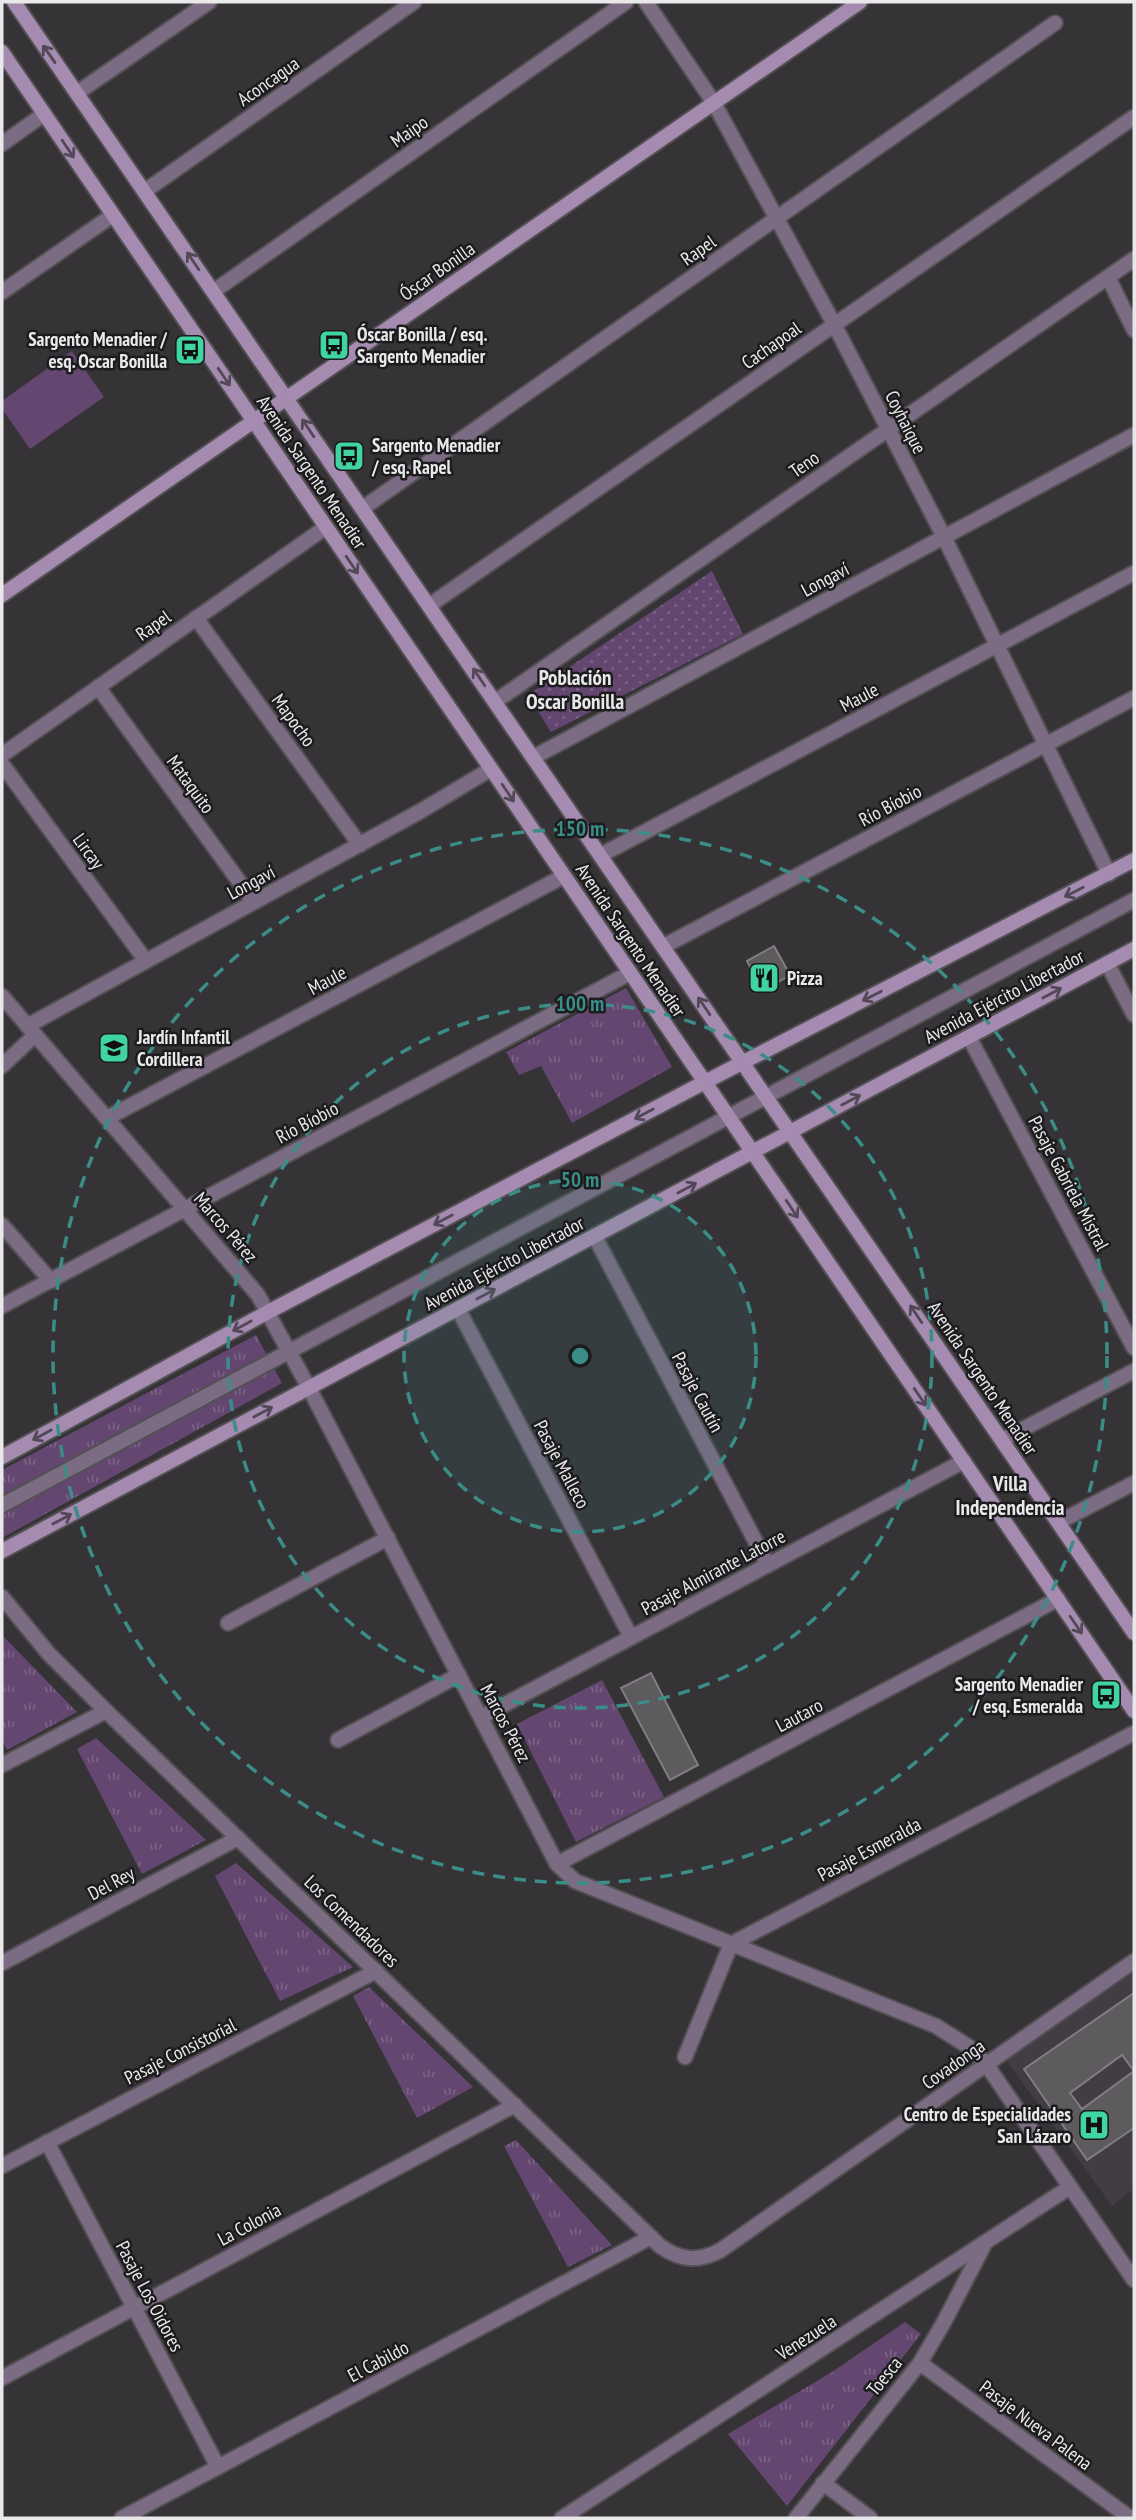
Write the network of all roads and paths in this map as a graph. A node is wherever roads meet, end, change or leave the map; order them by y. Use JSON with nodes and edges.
{"nodes":[{"id":1,"x":14,"y":2,"type":"edge"},
{"id":2,"x":209,"y":2,"type":"edge"},
{"id":3,"x":414,"y":2,"type":"edge"},
{"id":4,"x":626,"y":2,"type":"edge"},
{"id":5,"x":646,"y":2,"type":"edge"},
{"id":6,"x":860,"y":2,"type":"edge"},
{"id":7,"x":1055,"y":23,"type":"dead end"},
{"id":8,"x":2,"y":52,"type":"edge"},
{"id":9,"x":77,"y":93,"type":"junction"},
{"id":10,"x":714,"y":103,"type":"junction"},
{"id":11,"x":44,"y":114,"type":"junction"},
{"id":12,"x":1134,"y":117,"type":"edge"},
{"id":13,"x":2,"y":144,"type":"edge"},
{"id":14,"x":145,"y":191,"type":"junction"},
{"id":15,"x":113,"y":215,"type":"junction"},
{"id":16,"x":777,"y":218,"type":"junction"},
{"id":17,"x":1134,"y":259,"type":"edge"},
{"id":18,"x":1108,"y":276,"type":"junction"},
{"id":19,"x":214,"y":291,"type":"junction"},
{"id":20,"x":2,"y":292,"type":"edge"},
{"id":21,"x":834,"y":324,"type":"junction"},
{"id":22,"x":1134,"y":330,"type":"edge"},
{"id":23,"x":287,"y":398,"type":"junction"},
{"id":24,"x":254,"y":421,"type":"junction"},
{"id":25,"x":888,"y":429,"type":"junction"},
{"id":26,"x":1134,"y":435,"type":"edge"},
{"id":27,"x":363,"y":508,"type":"junction"},
{"id":28,"x":326,"y":527,"type":"junction"},
{"id":29,"x":944,"y":537,"type":"junction"},
{"id":30,"x":1134,"y":573,"type":"edge"},
{"id":31,"x":2,"y":595,"type":"edge"},
{"id":32,"x":430,"y":606,"type":"junction"},
{"id":33,"x":197,"y":618,"type":"junction"},
{"id":34,"x":997,"y":645,"type":"junction"},
{"id":35,"x":98,"y":687,"type":"junction"},
{"id":36,"x":1134,"y":698,"type":"edge"},
{"id":37,"x":496,"y":701,"type":"junction"},
{"id":38,"x":1045,"y":745,"type":"junction"},
{"id":39,"x":2,"y":755,"type":"edge"},
{"id":40,"x":534,"y":757,"type":"junction"},
{"id":41,"x":2,"y":764,"type":"edge"},
{"id":42,"x":491,"y":769,"type":"junction"},
{"id":43,"x":360,"y":845,"type":"junction"},
{"id":44,"x":601,"y":855,"type":"junction"},
{"id":45,"x":1134,"y":860,"type":"edge"},
{"id":46,"x":1108,"y":874,"type":"junction"},
{"id":47,"x":565,"y":876,"type":"junction"},
{"id":48,"x":1134,"y":900,"type":"edge"},
{"id":49,"x":254,"y":902,"type":"junction"},
{"id":50,"x":664,"y":946,"type":"junction"},
{"id":51,"x":1134,"y":948,"type":"edge"},
{"id":52,"x":146,"y":961,"type":"junction"},
{"id":53,"x":1107,"y":963,"type":"junction"},
{"id":54,"x":630,"y":973,"type":"junction"},
{"id":55,"x":2,"y":996,"type":"edge"},
{"id":56,"x":1134,"y":1015,"type":"edge"},
{"id":57,"x":31,"y":1030,"type":"junction"},
{"id":58,"x":969,"y":1037,"type":"junction"},
{"id":59,"x":743,"y":1062,"type":"junction"},
{"id":60,"x":2,"y":1066,"type":"edge"},
{"id":61,"x":705,"y":1082,"type":"junction"},
{"id":62,"x":767,"y":1096,"type":"junction"},
{"id":63,"x":729,"y":1117,"type":"junction"},
{"id":64,"x":107,"y":1118,"type":"junction"},
{"id":65,"x":791,"y":1132,"type":"junction"},
{"id":66,"x":753,"y":1152,"type":"junction"},
{"id":67,"x":185,"y":1209,"type":"junction"},
{"id":68,"x":2,"y":1225,"type":"edge"},
{"id":69,"x":595,"y":1237,"type":"junction"},
{"id":70,"x":51,"y":1281,"type":"junction"},
{"id":71,"x":2,"y":1307,"type":"edge"},
{"id":72,"x":458,"y":1309,"type":"junction"},
{"id":73,"x":268,"y":1312,"type":"junction"},
{"id":74,"x":1134,"y":1348,"type":"edge"},
{"id":75,"x":289,"y":1351,"type":"junction"},
{"id":76,"x":1134,"y":1371,"type":"edge"},
{"id":77,"x":309,"y":1388,"type":"junction"},
{"id":78,"x":1002,"y":1440,"type":"junction"},
{"id":79,"x":2,"y":1457,"type":"edge"},
{"id":80,"x":964,"y":1461,"type":"junction"},
{"id":81,"x":1134,"y":1483,"type":"edge"},
{"id":82,"x":2,"y":1504,"type":"edge"},
{"id":83,"x":1059,"y":1522,"type":"junction"},
{"id":84,"x":388,"y":1538,"type":"junction"},
{"id":85,"x":2,"y":1551,"type":"edge"},
{"id":86,"x":768,"y":1565,"type":"junction"},
{"id":87,"x":2,"y":1597,"type":"edge"},
{"id":88,"x":1058,"y":1599,"type":"junction"},
{"id":89,"x":228,"y":1623,"type":"dead end"},
{"id":90,"x":1134,"y":1633,"type":"edge"},
{"id":91,"x":631,"y":1637,"type":"junction"},
{"id":92,"x":459,"y":1675,"type":"junction"},
{"id":93,"x":107,"y":1711,"type":"junction"},
{"id":94,"x":1134,"y":1711,"type":"edge"},
{"id":95,"x":481,"y":1717,"type":"junction"},
{"id":96,"x":1134,"y":1733,"type":"edge"},
{"id":97,"x":338,"y":1740,"type":"dead end"},
{"id":98,"x":2,"y":1765,"type":"edge"},
{"id":99,"x":237,"y":1838,"type":"junction"},
{"id":100,"x":558,"y":1864,"type":"junction"},
{"id":101,"x":731,"y":1944,"type":"junction"},
{"id":102,"x":1134,"y":1961,"type":"edge"},
{"id":103,"x":2,"y":1963,"type":"edge"},
{"id":104,"x":376,"y":1971,"type":"junction"},
{"id":105,"x":685,"y":2057,"type":"dead end"},
{"id":106,"x":986,"y":2064,"type":"junction"},
{"id":107,"x":515,"y":2105,"type":"junction"},
{"id":108,"x":47,"y":2142,"type":"junction"},
{"id":109,"x":2,"y":2166,"type":"edge"},
{"id":110,"x":1070,"y":2187,"type":"junction"},
{"id":111,"x":651,"y":2237,"type":"junction"},
{"id":112,"x":984,"y":2245,"type":"junction"},
{"id":113,"x":687,"y":2259,"type":"joint"},
{"id":114,"x":1134,"y":2280,"type":"edge"},
{"id":115,"x":134,"y":2307,"type":"junction"},
{"id":116,"x":920,"y":2363,"type":"junction"},
{"id":117,"x":2,"y":2378,"type":"edge"},
{"id":118,"x":218,"y":2467,"type":"junction"},
{"id":119,"x":823,"y":2483,"type":"junction"},
{"id":120,"x":122,"y":2518,"type":"edge"},
{"id":121,"x":562,"y":2518,"type":"edge"},
{"id":122,"x":796,"y":2518,"type":"edge"},
{"id":123,"x":870,"y":2518,"type":"edge"},
{"id":124,"x":1130,"y":2518,"type":"edge"}],
"edges":[{"from":9,"to":1,"type":"main road","name":"Avenida Sargento Menadier","one_way":true},
{"from":2,"to":9,"type":"street"},
{"from":3,"to":14,"type":"street","name":"Aconcagua"},
{"from":4,"to":19,"type":"street","name":"Maipo"},
{"from":5,"to":10,"type":"street","name":"Coyhaique"},
{"from":6,"to":10,"type":"main road","name":"Óscar Bonilla"},
{"from":7,"to":16,"type":"street","name":"Rapel"},
{"from":8,"to":11,"type":"main road","name":"Avenida Sargento Menadier"},
{"from":9,"to":14,"type":"main road","name":"Avenida Sargento Menadier"},
{"from":10,"to":16,"type":"street","name":"Coyhaique"},
{"from":10,"to":23,"type":"main road","name":"Óscar Bonilla"},
{"from":11,"to":13,"type":"street"},
{"from":11,"to":15,"type":"main road","name":"Avenida Sargento Menadier","one_way":true},
{"from":12,"to":21,"type":"street","name":"Cachapoal"},
{"from":19,"to":14,"type":"main road","name":"Avenida Sargento Menadier","one_way":true},
{"from":15,"to":20,"type":"street"},
{"from":15,"to":24,"type":"main road","name":"Avenida Sargento Menadier","one_way":true},
{"from":16,"to":21,"type":"street","name":"Coyhaique"},
{"from":16,"to":27,"type":"street","name":"Rapel"},
{"from":17,"to":18,"type":"street","name":"Teno"},
{"from":18,"to":22,"type":"street"},
{"from":18,"to":25,"type":"street","name":"Teno"},
{"from":19,"to":23,"type":"main road","name":"Avenida Sargento Menadier"},
{"from":21,"to":25,"type":"street","name":"Coyhaique"},
{"from":21,"to":32,"type":"street","name":"Cachapoal"},
{"from":23,"to":24,"type":"main road","name":"Óscar Bonilla"},
{"from":27,"to":23,"type":"main road","name":"Avenida Sargento Menadier","one_way":true},
{"from":24,"to":28,"type":"main road","name":"Avenida Sargento Menadier"},
{"from":24,"to":31,"type":"main road","name":"Óscar Bonilla"},
{"from":25,"to":29,"type":"street","name":"Coyhaique"},
{"from":25,"to":37,"type":"street","name":"Teno"},
{"from":26,"to":29,"type":"street","name":"Longaví"},
{"from":27,"to":32,"type":"main road","name":"Avenida Sargento Menadier"},
{"from":28,"to":33,"type":"street","name":"Rapel"},
{"from":28,"to":42,"type":"main road","name":"Avenida Sargento Menadier","one_way":true},
{"from":29,"to":34,"type":"street","name":"Coyhaique"},
{"from":29,"to":40,"type":"street","name":"Longaví"},
{"from":30,"to":34,"type":"street","name":"Maule"},
{"from":37,"to":32,"type":"main road","name":"Avenida Sargento Menadier","one_way":true},
{"from":33,"to":35,"type":"street","name":"Rapel"},
{"from":33,"to":43,"type":"street","name":"Mapocho"},
{"from":34,"to":38,"type":"street","name":"Coyhaique"},
{"from":34,"to":44,"type":"street","name":"Maule"},
{"from":35,"to":39,"type":"street","name":"Rapel"},
{"from":35,"to":49,"type":"street","name":"Mataquito"},
{"from":36,"to":38,"type":"street","name":"Río Bíobio"},
{"from":37,"to":40,"type":"main road","name":"Avenida Sargento Menadier"},
{"from":38,"to":46,"type":"street","name":"Coyhaique"},
{"from":38,"to":50,"type":"street","name":"Río Bíobio"},
{"from":40,"to":44,"type":"main road","name":"Avenida Sargento Menadier"},
{"from":41,"to":52,"type":"street","name":"Lircay"},
{"from":42,"to":43,"type":"street","name":"Longaví"},
{"from":42,"to":47,"type":"main road","name":"Avenida Sargento Menadier","one_way":true},
{"from":43,"to":49,"type":"street","name":"Longaví"},
{"from":44,"to":50,"type":"main road","name":"Avenida Sargento Menadier"},
{"from":45,"to":46,"type":"main road"},
{"from":46,"to":59,"type":"main road","one_way":true},
{"from":47,"to":54,"type":"main road","name":"Avenida Sargento Menadier"},
{"from":47,"to":64,"type":"street","name":"Maule"},
{"from":48,"to":62,"type":"street"},
{"from":49,"to":52,"type":"street","name":"Longaví"},
{"from":59,"to":50,"type":"main road","name":"Avenida Sargento Menadier","one_way":true},
{"from":51,"to":53,"type":"main road","name":"Avenida Ejército Libertador"},
{"from":52,"to":57,"type":"street","name":"Longaví"},
{"from":53,"to":56,"type":"street"},
{"from":58,"to":53,"type":"main road","name":"Avenida Ejército Libertador","one_way":true},
{"from":54,"to":61,"type":"main road","name":"Avenida Sargento Menadier"},
{"from":54,"to":67,"type":"street","name":"Río Bíobio"},
{"from":55,"to":57,"type":"street","name":"Marcos Pérez"},
{"from":57,"to":60,"type":"street","name":"Longaví"},
{"from":57,"to":64,"type":"street","name":"Marcos Pérez"},
{"from":65,"to":58,"type":"main road","name":"Avenida Ejército Libertador","one_way":true},
{"from":58,"to":74,"type":"street","name":"Pasaje Gabriela Mistral"},
{"from":59,"to":61,"type":"main road"},
{"from":59,"to":62,"type":"main road","name":"Avenida Sargento Menadier"},
{"from":61,"to":63,"type":"main road","name":"Avenida Sargento Menadier"},
{"from":61,"to":73,"type":"main road","one_way":true},
{"from":62,"to":63,"type":"street"},
{"from":62,"to":65,"type":"main road","name":"Avenida Sargento Menadier"},
{"from":63,"to":66,"type":"main road","name":"Avenida Sargento Menadier"},
{"from":63,"to":75,"type":"street"},
{"from":64,"to":67,"type":"street","name":"Marcos Pérez"},
{"from":65,"to":66,"type":"main road","name":"Avenida Ejército Libertador"},
{"from":78,"to":65,"type":"main road","name":"Avenida Sargento Menadier","one_way":true},
{"from":69,"to":66,"type":"main road","name":"Avenida Ejército Libertador","one_way":true},
{"from":66,"to":80,"type":"main road","name":"Avenida Sargento Menadier","one_way":true},
{"from":67,"to":70,"type":"street","name":"Río Bíobio"},
{"from":67,"to":73,"type":"street","name":"Marcos Pérez"},
{"from":68,"to":70,"type":"street"},
{"from":72,"to":69,"type":"main road","name":"Avenida Ejército Libertador","one_way":true},
{"from":69,"to":86,"type":"street","name":"Pasaje Cautín"},
{"from":70,"to":71,"type":"street","name":"Río Bíobio"},
{"from":72,"to":77,"type":"main road","name":"Avenida Ejército Libertador"},
{"from":72,"to":91,"type":"street","name":"Pasaje Malleco"},
{"from":73,"to":75,"type":"street","name":"Marcos Pérez"},
{"from":73,"to":79,"type":"main road","one_way":true},
{"from":75,"to":77,"type":"street","name":"Marcos Pérez"},
{"from":75,"to":82,"type":"street"},
{"from":76,"to":78,"type":"street"},
{"from":77,"to":84,"type":"street","name":"Marcos Pérez"},
{"from":85,"to":77,"type":"main road","name":"Avenida Ejército Libertador","one_way":true},
{"from":78,"to":83,"type":"main road","name":"Avenida Sargento Menadier"},
{"from":80,"to":86,"type":"street","name":"Pasaje Almirante Latorre"},
{"from":80,"to":88,"type":"main road","name":"Avenida Sargento Menadier"},
{"from":81,"to":83,"type":"street"},
{"from":83,"to":90,"type":"main road","name":"Avenida Sargento Menadier"},
{"from":84,"to":89,"type":"street"},
{"from":84,"to":92,"type":"street","name":"Marcos Pérez"},
{"from":86,"to":91,"type":"street","name":"Pasaje Almirante Latorre"},
{"from":87,"to":93,"type":"street","name":"Los Comendadores"},
{"from":88,"to":94,"type":"main road","name":"Avenida Sargento Menadier","one_way":true},
{"from":88,"to":100,"type":"street","name":"Lautaro"},
{"from":91,"to":95,"type":"street","name":"Pasaje Almirante Latorre"},
{"from":92,"to":95,"type":"street","name":"Marcos Pérez"},
{"from":92,"to":97,"type":"street"},
{"from":93,"to":98,"type":"street"},
{"from":93,"to":99,"type":"street","name":"Los Comendadores"},
{"from":95,"to":100,"type":"street","name":"Marcos Pérez"},
{"from":96,"to":101,"type":"street","name":"Pasaje Esmeralda"},
{"from":99,"to":103,"type":"street","name":"Del Rey"},
{"from":99,"to":104,"type":"street","name":"Los Comendadores"},
{"from":100,"to":101,"type":"street","name":"Marcos Pérez"},
{"from":101,"to":105,"type":"street"},
{"from":101,"to":106,"type":"street","name":"Marcos Pérez"},
{"from":102,"to":106,"type":"street","name":"Covadonga"},
{"from":104,"to":107,"type":"street","name":"Los Comendadores"},
{"from":104,"to":108,"type":"street","name":"Pasaje Consistorial"},
{"from":106,"to":110,"type":"street","name":"Marcos Pérez"},
{"from":106,"to":113,"type":"street","name":"Covadonga"},
{"from":107,"to":111,"type":"street","name":"Los Comendadores"},
{"from":107,"to":115,"type":"street","name":"La Colonia"},
{"from":108,"to":109,"type":"street","name":"Pasaje Consistorial"},
{"from":108,"to":115,"type":"street","name":"Pasaje Los Oidores"},
{"from":110,"to":112,"type":"street","name":"Venezuela"},
{"from":110,"to":114,"type":"street","name":"Marcos Pérez"},
{"from":111,"to":113,"type":"street","name":"Los Comendadores"},
{"from":111,"to":118,"type":"street","name":"El Cabildo"},
{"from":112,"to":116,"type":"street","name":"Toesca"},
{"from":112,"to":121,"type":"street","name":"Venezuela"},
{"from":115,"to":117,"type":"street","name":"La Colonia"},
{"from":115,"to":118,"type":"street","name":"Pasaje Los Oidores"},
{"from":116,"to":119,"type":"street","name":"Toesca"},
{"from":116,"to":124,"type":"street","name":"Pasaje Nueva Palena"},
{"from":118,"to":120,"type":"street","name":"El Cabildo"},
{"from":119,"to":122,"type":"street","name":"Toesca"},
{"from":119,"to":123,"type":"street"}]}
